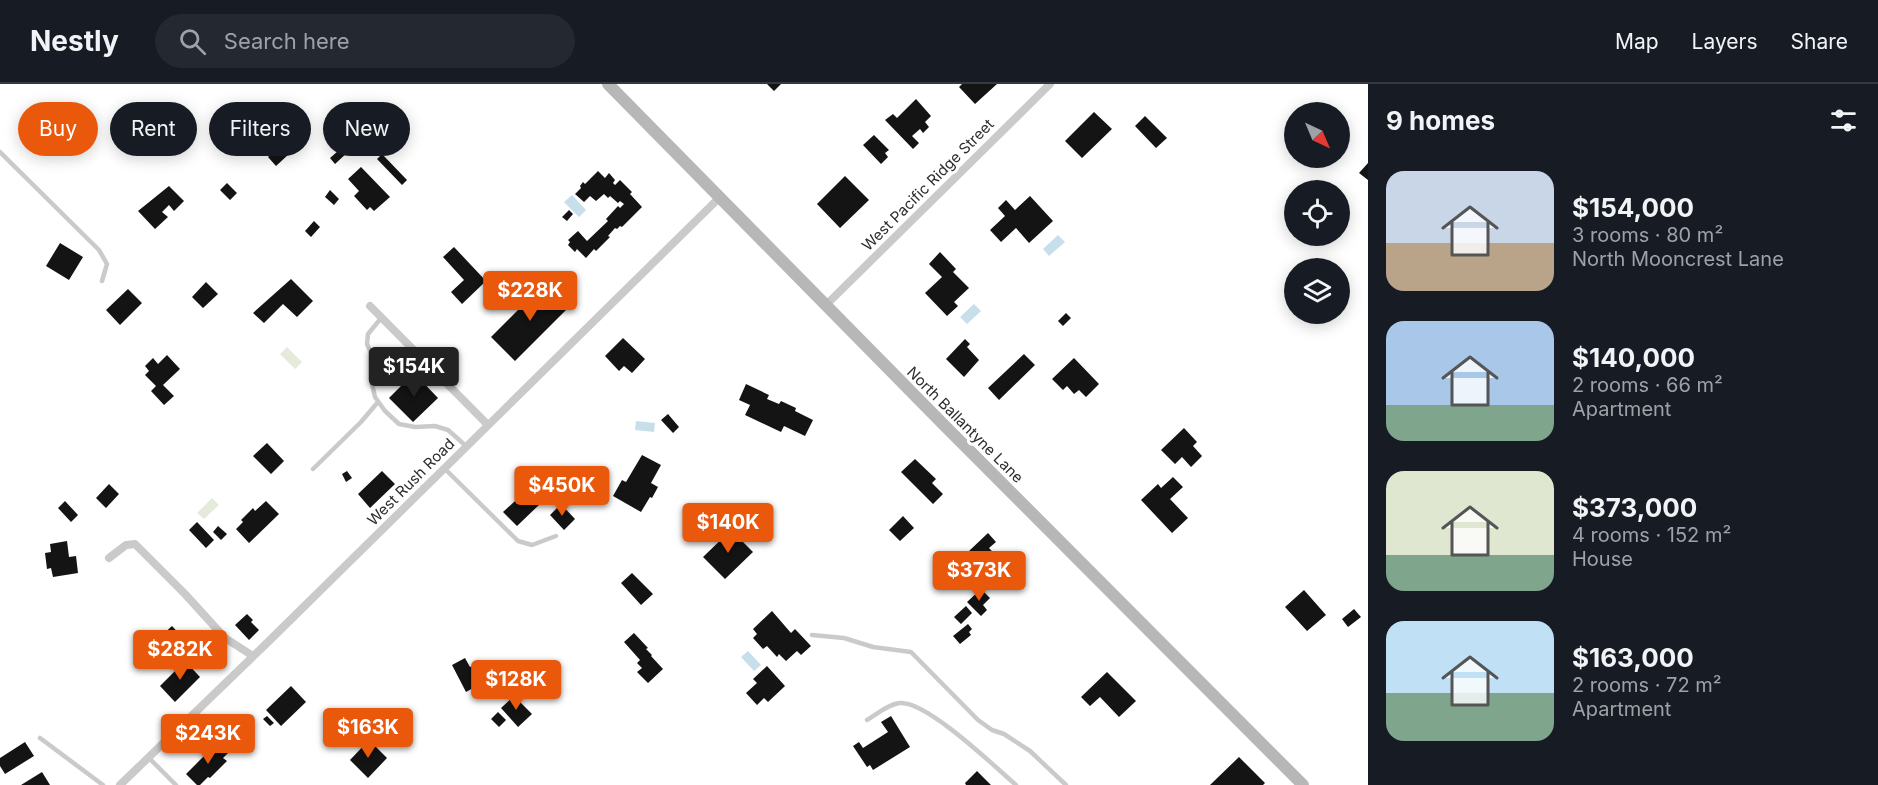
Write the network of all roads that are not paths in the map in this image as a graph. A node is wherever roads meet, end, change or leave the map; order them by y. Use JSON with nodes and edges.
{"nodes":[{"id":1,"x":608,"y":84,"type":"edge"},
{"id":2,"x":1050,"y":84,"type":"edge"},
{"id":3,"x":0,"y":152,"type":"edge"},
{"id":4,"x":720,"y":197,"type":"junction"},
{"id":5,"x":102,"y":281,"type":"dead end"},
{"id":6,"x":826,"y":305,"type":"junction"},
{"id":7,"x":370,"y":306,"type":"dead end"},
{"id":8,"x":382,"y":317,"type":"junction"},
{"id":9,"x":378,"y":402,"type":"junction"},
{"id":10,"x":488,"y":425,"type":"junction"},
{"id":11,"x":466,"y":446,"type":"junction"},
{"id":12,"x":444,"y":468,"type":"junction"},
{"id":13,"x":313,"y":469,"type":"dead end"},
{"id":14,"x":556,"y":536,"type":"dead end"},
{"id":15,"x":109,"y":558,"type":"dead end"},
{"id":16,"x":812,"y":635,"type":"dead end"},
{"id":17,"x":253,"y":656,"type":"junction"},
{"id":18,"x":867,"y":720,"type":"dead end"},
{"id":19,"x":40,"y":738,"type":"dead end"},
{"id":20,"x":148,"y":758,"type":"junction"},
{"id":21,"x":103,"y":785,"type":"edge"},
{"id":22,"x":120,"y":785,"type":"edge"},
{"id":23,"x":176,"y":785,"type":"edge"},
{"id":24,"x":1016,"y":785,"type":"edge"},
{"id":25,"x":1066,"y":785,"type":"edge"},
{"id":26,"x":1303,"y":785,"type":"edge"}],
"edges":[{"from":1,"to":4,"type":"street","name":"North Ballantyne Lane"},
{"from":2,"to":6,"type":"street","name":"West Pacific Ridge Street"},
{"from":3,"to":5,"type":"lane"},
{"from":4,"to":6,"type":"street","name":"North Ballantyne Lane"},
{"from":4,"to":10,"type":"street","name":"West Rush Road"},
{"from":6,"to":26,"type":"street","name":"North Ballantyne Lane"},
{"from":7,"to":8,"type":"street"},
{"from":8,"to":9,"type":"lane"},
{"from":8,"to":10,"type":"street"},
{"from":9,"to":11,"type":"lane"},
{"from":9,"to":13,"type":"lane"},
{"from":10,"to":11,"type":"street","name":"West Rush Road"},
{"from":11,"to":12,"type":"street","name":"West Rush Road"},
{"from":12,"to":14,"type":"lane"},
{"from":12,"to":17,"type":"street","name":"West Rush Road"},
{"from":15,"to":17,"type":"street"},
{"from":16,"to":25,"type":"lane"},
{"from":17,"to":20,"type":"street","name":"West Rush Road"},
{"from":18,"to":24,"type":"lane"},
{"from":19,"to":21,"type":"lane"},
{"from":20,"to":22,"type":"street","name":"West Rush Road"},
{"from":20,"to":23,"type":"lane"}]}
